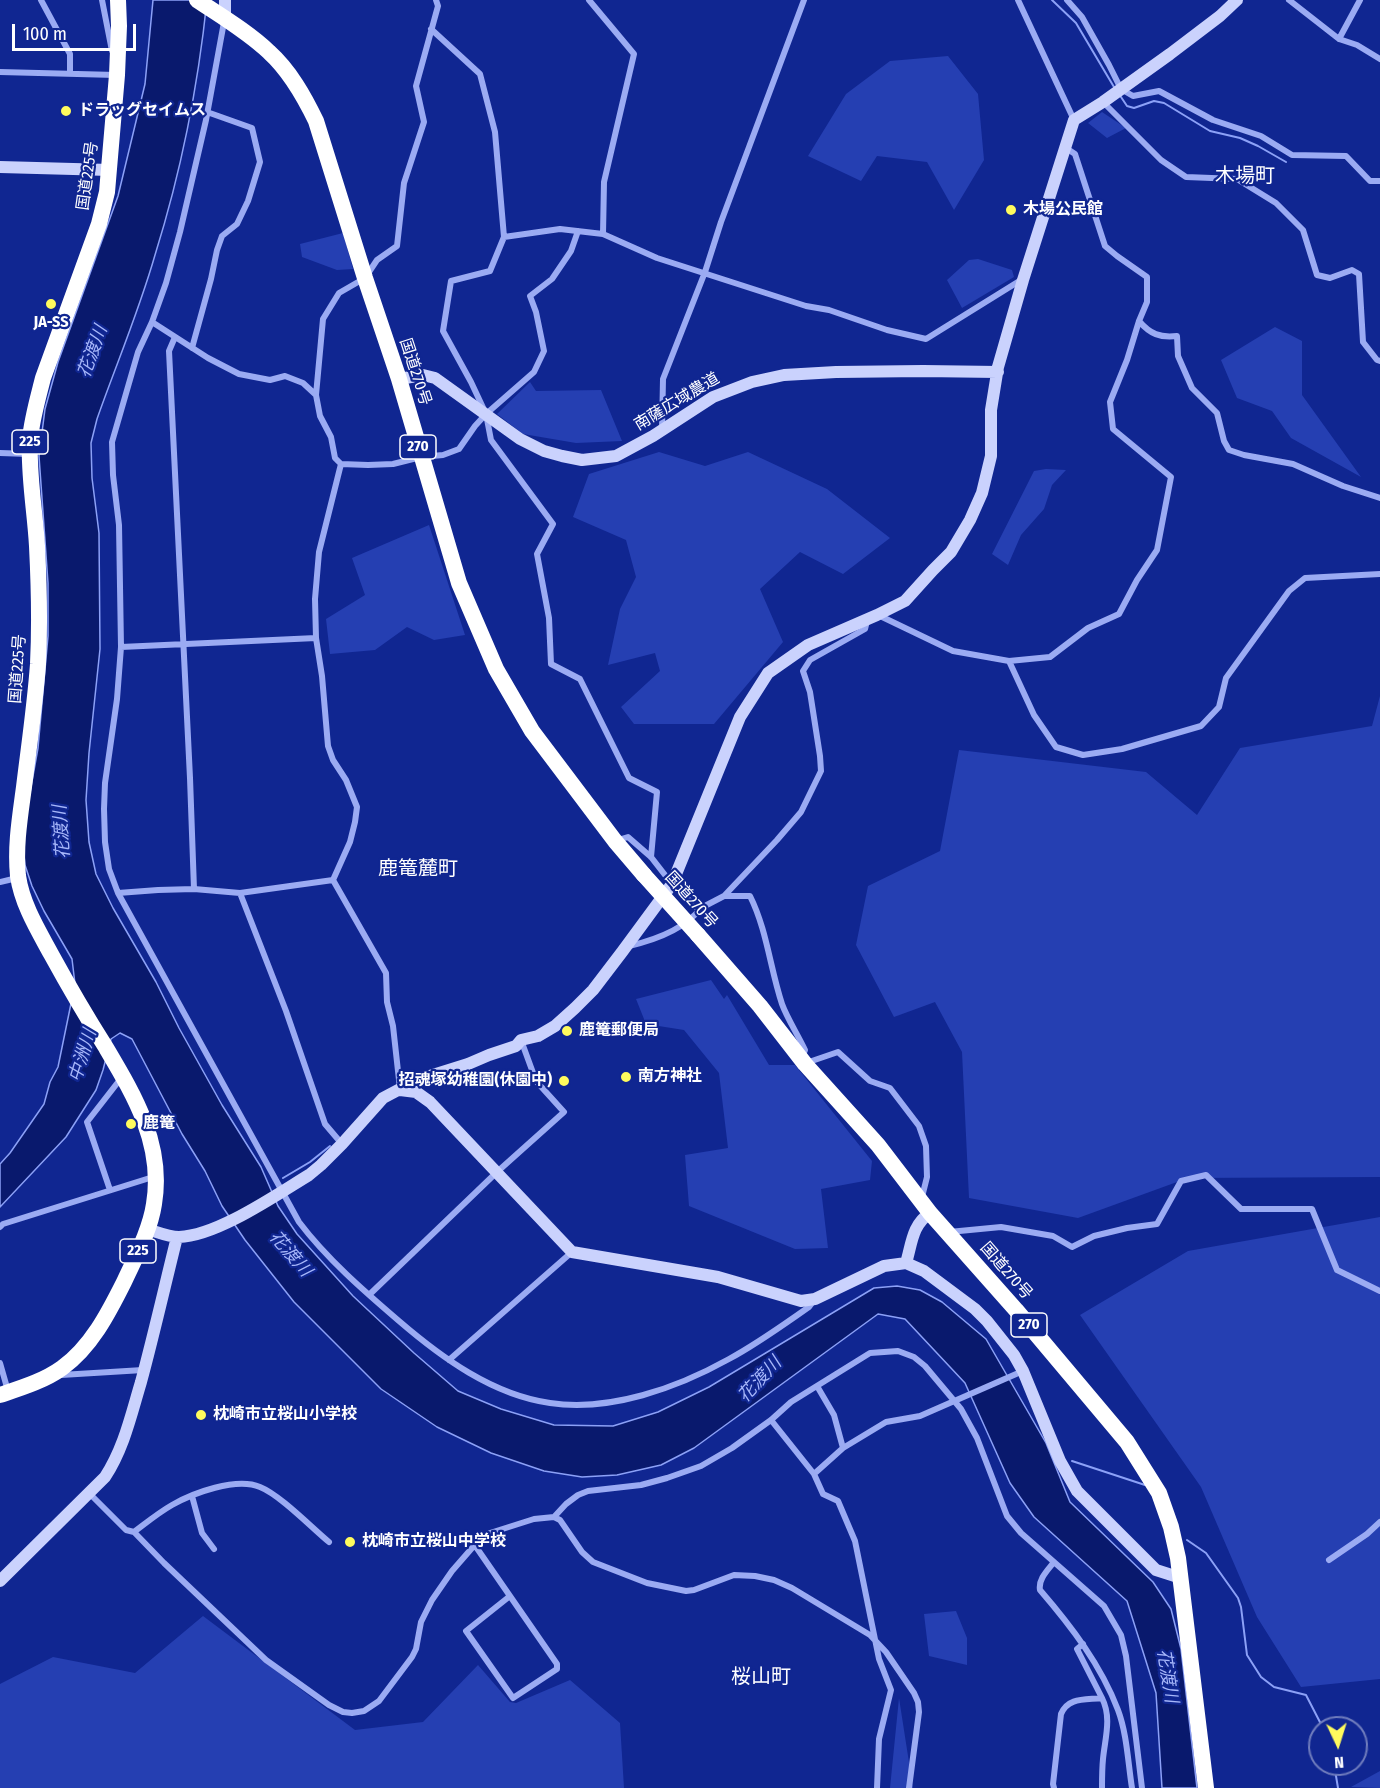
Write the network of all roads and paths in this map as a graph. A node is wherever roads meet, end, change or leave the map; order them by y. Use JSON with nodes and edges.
{"nodes":[{"id":1,"x":41,"y":0,"type":"edge"},
{"id":2,"x":102,"y":0,"type":"edge"},
{"id":3,"x":118,"y":0,"type":"edge"},
{"id":4,"x":197,"y":0,"type":"edge"},
{"id":5,"x":436,"y":0,"type":"edge"},
{"id":6,"x":589,"y":0,"type":"edge"},
{"id":7,"x":804,"y":0,"type":"edge"},
{"id":8,"x":1018,"y":0,"type":"edge"},
{"id":9,"x":1067,"y":0,"type":"edge"},
{"id":10,"x":1236,"y":0,"type":"edge"},
{"id":11,"x":1289,"y":0,"type":"edge"},
{"id":12,"x":1360,"y":0,"type":"edge"},
{"id":13,"x":223,"y":11,"type":"edge"},
{"id":14,"x":431,"y":29,"type":"junction"},
{"id":15,"x":1339,"y":39,"type":"junction"},
{"id":16,"x":1380,"y":59,"type":"edge"},
{"id":17,"x":0,"y":72,"type":"edge"},
{"id":18,"x":70,"y":73,"type":"junction"},
{"id":19,"x":117,"y":75,"type":"junction"},
{"id":20,"x":1121,"y":89,"type":"junction"},
{"id":21,"x":1103,"y":102,"type":"junction"},
{"id":22,"x":207,"y":112,"type":"junction"},
{"id":23,"x":1074,"y":120,"type":"junction"},
{"id":24,"x":1066,"y":148,"type":"junction"},
{"id":25,"x":0,"y":167,"type":"edge"},
{"id":26,"x":110,"y":170,"type":"junction"},
{"id":27,"x":1380,"y":181,"type":"edge"},
{"id":28,"x":578,"y":231,"type":"junction"},
{"id":29,"x":603,"y":234,"type":"junction"},
{"id":30,"x":504,"y":237,"type":"junction"},
{"id":31,"x":705,"y":272,"type":"junction"},
{"id":32,"x":365,"y":278,"type":"junction"},
{"id":33,"x":1023,"y":280,"type":"junction"},
{"id":34,"x":1139,"y":321,"type":"junction"},
{"id":35,"x":152,"y":322,"type":"junction"},
{"id":36,"x":175,"y":337,"type":"junction"},
{"id":37,"x":192,"y":348,"type":"junction"},
{"id":38,"x":1380,"y":361,"type":"edge"},
{"id":39,"x":998,"y":372,"type":"junction"},
{"id":40,"x":399,"y":379,"type":"junction"},
{"id":41,"x":316,"y":395,"type":"junction"},
{"id":42,"x":486,"y":414,"type":"junction"},
{"id":43,"x":662,"y":429,"type":"junction"},
{"id":44,"x":0,"y":453,"type":"edge"},
{"id":45,"x":30,"y":454,"type":"junction"},
{"id":46,"x":421,"y":457,"type":"junction"},
{"id":47,"x":341,"y":464,"type":"junction"},
{"id":48,"x":1380,"y":498,"type":"edge"},
{"id":49,"x":1380,"y":574,"type":"edge"},
{"id":50,"x":873,"y":617,"type":"junction"},
{"id":51,"x":316,"y":638,"type":"junction"},
{"id":52,"x":184,"y":645,"type":"junction"},
{"id":53,"x":120,"y":647,"type":"junction"},
{"id":54,"x":1009,"y":661,"type":"junction"},
{"id":55,"x":615,"y":841,"type":"junction"},
{"id":56,"x":651,"y":857,"type":"junction"},
{"id":57,"x":19,"y":878,"type":"junction"},
{"id":58,"x":333,"y":880,"type":"junction"},
{"id":59,"x":0,"y":882,"type":"edge"},
{"id":60,"x":672,"y":884,"type":"junction"},
{"id":61,"x":194,"y":890,"type":"junction"},
{"id":62,"x":118,"y":893,"type":"junction"},
{"id":63,"x":240,"y":893,"type":"junction"},
{"id":64,"x":724,"y":896,"type":"junction"},
{"id":65,"x":700,"y":908,"type":"junction"},
{"id":66,"x":625,"y":946,"type":"junction"},
{"id":67,"x":520,"y":1040,"type":"junction"},
{"id":68,"x":803,"y":1061,"type":"junction"},
{"id":69,"x":123,"y":1076,"type":"junction"},
{"id":70,"x":400,"y":1090,"type":"junction"},
{"id":71,"x":342,"y":1144,"type":"junction"},
{"id":72,"x":497,"y":1172,"type":"junction"},
{"id":73,"x":155,"y":1176,"type":"junction"},
{"id":74,"x":110,"y":1190,"type":"junction"},
{"id":75,"x":280,"y":1192,"type":"junction"},
{"id":76,"x":926,"y":1206,"type":"junction"},
{"id":77,"x":0,"y":1227,"type":"edge"},
{"id":78,"x":147,"y":1229,"type":"junction"},
{"id":79,"x":949,"y":1233,"type":"junction"},
{"id":80,"x":177,"y":1237,"type":"junction"},
{"id":81,"x":572,"y":1252,"type":"junction"},
{"id":82,"x":906,"y":1263,"type":"junction"},
{"id":83,"x":1380,"y":1291,"type":"edge"},
{"id":84,"x":369,"y":1295,"type":"junction"},
{"id":85,"x":815,"y":1299,"type":"junction"},
{"id":86,"x":448,"y":1360,"type":"junction"},
{"id":87,"x":0,"y":1363,"type":"edge"},
{"id":88,"x":144,"y":1370,"type":"junction"},
{"id":89,"x":1018,"y":1372,"type":"junction"},
{"id":90,"x":52,"y":1373,"type":"junction"},
{"id":91,"x":817,"y":1386,"type":"junction"},
{"id":92,"x":4,"y":1394,"type":"edge"},
{"id":93,"x":954,"y":1401,"type":"junction"},
{"id":94,"x":771,"y":1420,"type":"junction"},
{"id":95,"x":843,"y":1448,"type":"junction"},
{"id":96,"x":814,"y":1474,"type":"junction"},
{"id":97,"x":89,"y":1493,"type":"junction"},
{"id":98,"x":192,"y":1496,"type":"junction"},
{"id":99,"x":554,"y":1517,"type":"junction"},
{"id":100,"x":1380,"y":1521,"type":"edge"},
{"id":101,"x":134,"y":1532,"type":"junction"},
{"id":102,"x":328,"y":1542,"type":"dead end"},
{"id":103,"x":474,"y":1544,"type":"junction"},
{"id":104,"x":214,"y":1549,"type":"dead end"},
{"id":105,"x":1329,"y":1560,"type":"dead end"},
{"id":106,"x":1054,"y":1562,"type":"junction"},
{"id":107,"x":1181,"y":1578,"type":"junction"},
{"id":108,"x":0,"y":1581,"type":"edge"},
{"id":109,"x":510,"y":1596,"type":"junction"},
{"id":110,"x":877,"y":1642,"type":"junction"},
{"id":111,"x":1083,"y":1644,"type":"junction"},
{"id":112,"x":1102,"y":1698,"type":"junction"},
{"id":113,"x":877,"y":1788,"type":"edge"},
{"id":114,"x":909,"y":1788,"type":"edge"},
{"id":115,"x":1054,"y":1788,"type":"edge"},
{"id":116,"x":1102,"y":1788,"type":"edge"},
{"id":117,"x":1132,"y":1788,"type":"edge"},
{"id":118,"x":1142,"y":1788,"type":"edge"},
{"id":119,"x":1206,"y":1788,"type":"edge"}],
"edges":[{"from":1,"to":18,"type":"street"},
{"from":2,"to":19,"type":"street"},
{"from":3,"to":19,"type":"highway","name":"国道225号","number":"225"},
{"from":4,"to":13,"type":"highway","name":"国道270号","number":"270"},
{"from":5,"to":14,"type":"street"},
{"from":6,"to":29,"type":"street"},
{"from":7,"to":31,"type":"street"},
{"from":8,"to":23,"type":"street"},
{"from":9,"to":20,"type":"street"},
{"from":10,"to":20,"type":"street"},
{"from":11,"to":15,"type":"street"},
{"from":12,"to":15,"type":"street"},
{"from":13,"to":22,"type":"street"},
{"from":13,"to":32,"type":"highway","name":"国道270号","number":"270"},
{"from":14,"to":30,"type":"street"},
{"from":14,"to":32,"type":"street"},
{"from":15,"to":16,"type":"street"},
{"from":17,"to":18,"type":"street"},
{"from":18,"to":19,"type":"street"},
{"from":19,"to":26,"type":"highway","name":"国道225号","number":"225"},
{"from":20,"to":21,"type":"street"},
{"from":20,"to":27,"type":"street"},
{"from":21,"to":23,"type":"street"},
{"from":21,"to":38,"type":"street"},
{"from":22,"to":35,"type":"street"},
{"from":22,"to":37,"type":"street"},
{"from":23,"to":24,"type":"street"},
{"from":24,"to":33,"type":"street"},
{"from":24,"to":34,"type":"street"},
{"from":25,"to":26,"type":"street"},
{"from":26,"to":45,"type":"highway","name":"国道225号","number":"225"},
{"from":28,"to":29,"type":"street"},
{"from":28,"to":30,"type":"street"},
{"from":28,"to":42,"type":"street"},
{"from":29,"to":31,"type":"street"},
{"from":30,"to":42,"type":"street"},
{"from":31,"to":33,"type":"street"},
{"from":31,"to":43,"type":"street"},
{"from":32,"to":40,"type":"highway","name":"国道270号","number":"270"},
{"from":32,"to":41,"type":"street"},
{"from":33,"to":39,"type":"street"},
{"from":34,"to":48,"type":"street"},
{"from":34,"to":54,"type":"street"},
{"from":35,"to":36,"type":"street"},
{"from":35,"to":53,"type":"street"},
{"from":36,"to":37,"type":"street"},
{"from":36,"to":52,"type":"street"},
{"from":37,"to":41,"type":"street"},
{"from":39,"to":43,"type":"street","name":"南薩広域農道"},
{"from":39,"to":50,"type":"street"},
{"from":40,"to":42,"type":"street","name":"南薩広域農道"},
{"from":40,"to":46,"type":"highway","name":"国道270号","number":"270"},
{"from":41,"to":47,"type":"street"},
{"from":42,"to":43,"type":"street","name":"南薩広域農道"},
{"from":42,"to":46,"type":"street"},
{"from":42,"to":56,"type":"street"},
{"from":44,"to":45,"type":"street"},
{"from":45,"to":57,"type":"highway","name":"国道225号","number":"225"},
{"from":46,"to":47,"type":"street"},
{"from":46,"to":55,"type":"highway","name":"国道270号","number":"270"},
{"from":47,"to":51,"type":"street"},
{"from":49,"to":54,"type":"street"},
{"from":50,"to":54,"type":"street"},
{"from":50,"to":60,"type":"street"},
{"from":50,"to":64,"type":"street"},
{"from":51,"to":52,"type":"street"},
{"from":51,"to":58,"type":"street"},
{"from":52,"to":53,"type":"street"},
{"from":52,"to":61,"type":"street"},
{"from":53,"to":62,"type":"street"},
{"from":55,"to":56,"type":"street"},
{"from":55,"to":68,"type":"highway","name":"国道270号","number":"270","bridge":true},
{"from":56,"to":60,"type":"street"},
{"from":57,"to":59,"type":"street"},
{"from":57,"to":69,"type":"highway","name":"国道225号","number":"225"},
{"from":58,"to":63,"type":"street"},
{"from":58,"to":70,"type":"street"},
{"from":60,"to":65,"type":"street"},
{"from":60,"to":66,"type":"street"},
{"from":61,"to":62,"type":"street"},
{"from":61,"to":63,"type":"street"},
{"from":62,"to":75,"type":"street"},
{"from":63,"to":71,"type":"street"},
{"from":64,"to":65,"type":"street"},
{"from":64,"to":68,"type":"street"},
{"from":65,"to":66,"type":"street"},
{"from":66,"to":67,"type":"street"},
{"from":67,"to":70,"type":"street"},
{"from":67,"to":72,"type":"street"},
{"from":68,"to":76,"type":"highway","name":"国道270号","number":"270"},
{"from":68,"to":76,"type":"street"},
{"from":69,"to":73,"type":"highway","name":"国道225号","number":"225"},
{"from":69,"to":74,"type":"street"},
{"from":70,"to":71,"type":"street"},
{"from":70,"to":72,"type":"street"},
{"from":71,"to":75,"type":"street"},
{"from":72,"to":81,"type":"street"},
{"from":72,"to":84,"type":"street"},
{"from":73,"to":74,"type":"street"},
{"from":73,"to":78,"type":"highway","name":"国道225号","number":"225"},
{"from":74,"to":77,"type":"street"},
{"from":75,"to":80,"type":"street"},
{"from":75,"to":84,"type":"street"},
{"from":76,"to":79,"type":"highway","name":"国道270号","number":"270"},
{"from":76,"to":82,"type":"street"},
{"from":78,"to":80,"type":"street"},
{"from":78,"to":90,"type":"highway","name":"国道225号","number":"225"},
{"from":79,"to":83,"type":"street"},
{"from":79,"to":107,"type":"highway","name":"国道270号","number":"270"},
{"from":80,"to":88,"type":"street"},
{"from":81,"to":85,"type":"street"},
{"from":81,"to":86,"type":"street"},
{"from":82,"to":85,"type":"street"},
{"from":82,"to":89,"type":"street"},
{"from":84,"to":86,"type":"street"},
{"from":85,"to":86,"type":"street"},
{"from":87,"to":92,"type":"street"},
{"from":88,"to":90,"type":"street"},
{"from":88,"to":97,"type":"street"},
{"from":89,"to":93,"type":"street"},
{"from":89,"to":107,"type":"street"},
{"from":90,"to":92,"type":"highway","name":"国道225号","number":"225"},
{"from":91,"to":93,"type":"street"},
{"from":91,"to":94,"type":"street"},
{"from":91,"to":95,"type":"street"},
{"from":93,"to":95,"type":"street"},
{"from":93,"to":106,"type":"street"},
{"from":94,"to":96,"type":"street"},
{"from":94,"to":99,"type":"street"},
{"from":95,"to":96,"type":"street"},
{"from":96,"to":110,"type":"street"},
{"from":97,"to":101,"type":"street"},
{"from":97,"to":108,"type":"street"},
{"from":98,"to":101,"type":"street"},
{"from":98,"to":102,"type":"street"},
{"from":98,"to":104,"type":"street"},
{"from":99,"to":103,"type":"street"},
{"from":99,"to":110,"type":"street"},
{"from":100,"to":105,"type":"street"},
{"from":101,"to":103,"type":"street"},
{"from":103,"to":109,"type":"street"},
{"from":106,"to":111,"type":"street"},
{"from":106,"to":118,"type":"street"},
{"from":107,"to":119,"type":"highway","name":"国道270号","number":"270"},
{"from":109,"to":109,"type":"street"},
{"from":110,"to":113,"type":"street"},
{"from":110,"to":114,"type":"street"},
{"from":111,"to":112,"type":"street"},
{"from":111,"to":117,"type":"street"},
{"from":112,"to":115,"type":"street"},
{"from":112,"to":116,"type":"street"}]}
